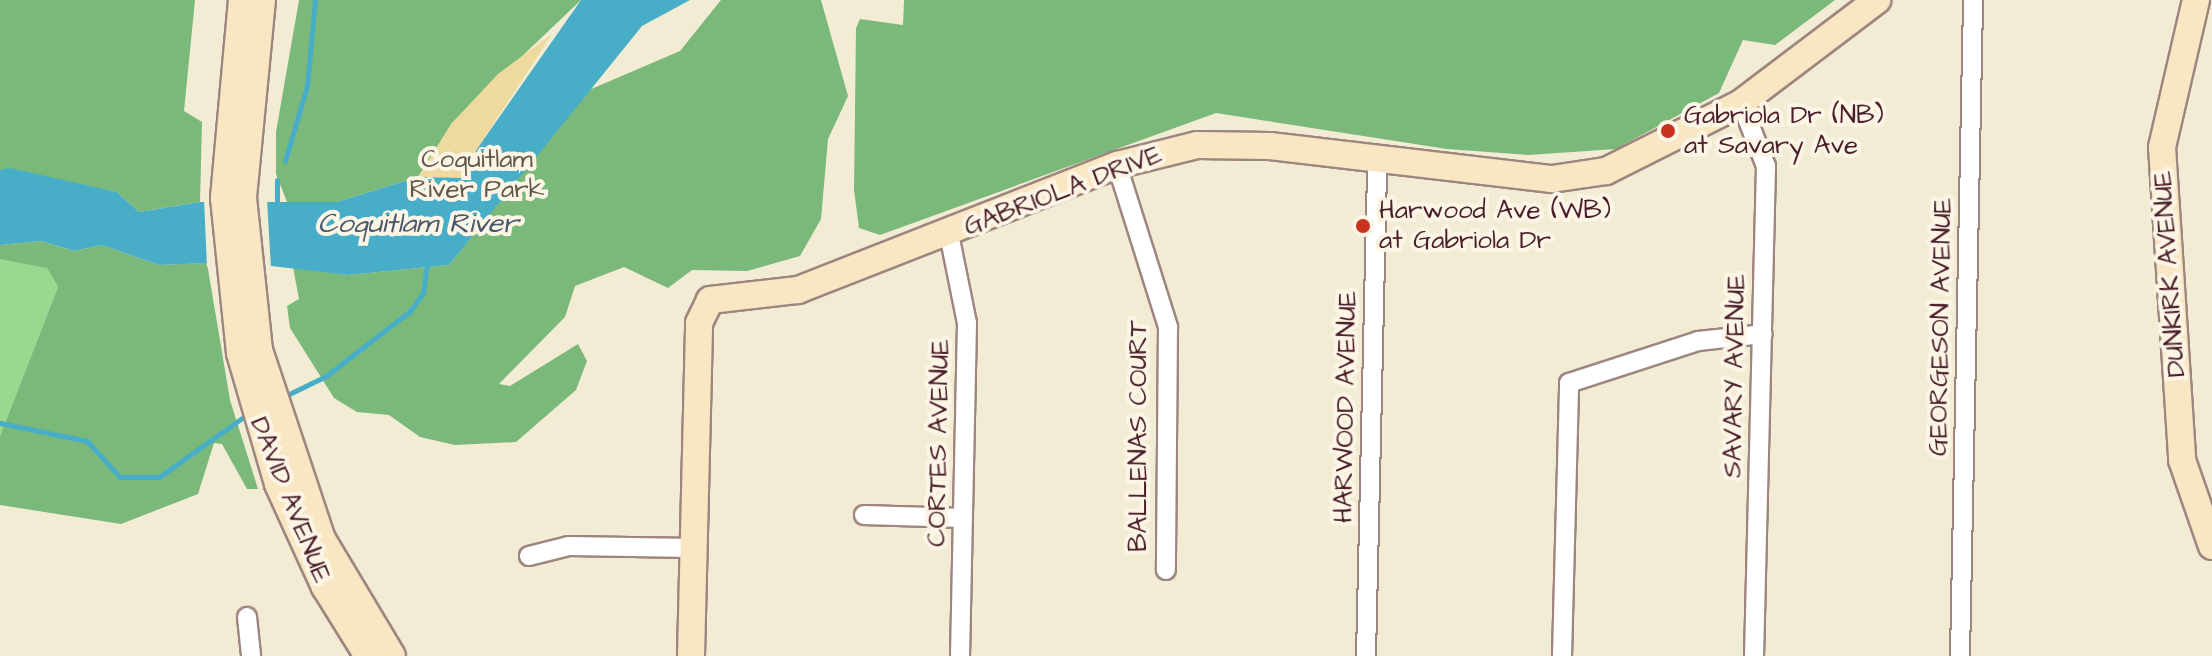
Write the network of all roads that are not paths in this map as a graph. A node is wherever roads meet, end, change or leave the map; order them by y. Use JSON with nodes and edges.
{"nodes":[{"id":1,"x":242,"y":0,"type":"edge"},
{"id":2,"x":262,"y":0,"type":"edge"},
{"id":3,"x":1877,"y":0,"type":"edge"},
{"id":4,"x":1973,"y":0,"type":"edge"},
{"id":5,"x":2196,"y":0,"type":"edge"},
{"id":6,"x":1741,"y":103,"type":"junction"},
{"id":7,"x":238,"y":105,"type":"junction"},
{"id":8,"x":1377,"y":160,"type":"junction"},
{"id":9,"x":1117,"y":165,"type":"junction"},
{"id":10,"x":949,"y":234,"type":"junction"},
{"id":11,"x":1763,"y":334,"type":"junction"},
{"id":12,"x":287,"y":481,"type":"junction"},
{"id":13,"x":2205,"y":510,"type":"edge"},
{"id":14,"x":864,"y":515,"type":"dead end"},
{"id":15,"x":963,"y":518,"type":"junction"},
{"id":16,"x":2212,"y":546,"type":"edge"},
{"id":17,"x":693,"y":548,"type":"junction"},
{"id":18,"x":529,"y":556,"type":"dead end"},
{"id":19,"x":1166,"y":570,"type":"dead end"},
{"id":20,"x":247,"y":617,"type":"dead end"},
{"id":21,"x":251,"y":656,"type":"edge"},
{"id":22,"x":368,"y":656,"type":"edge"},
{"id":23,"x":392,"y":656,"type":"edge"},
{"id":24,"x":691,"y":656,"type":"edge"},
{"id":25,"x":960,"y":656,"type":"edge"},
{"id":26,"x":1366,"y":656,"type":"edge"},
{"id":27,"x":1562,"y":656,"type":"edge"},
{"id":28,"x":1754,"y":656,"type":"edge"},
{"id":29,"x":1960,"y":656,"type":"edge"}],
"edges":[{"from":1,"to":7,"type":"street","name":"DAVID AVENUE"},
{"from":2,"to":7,"type":"street","name":"DAVID AVENUE"},
{"from":3,"to":6,"type":"street","name":"GABRIOLA DRIVE"},
{"from":4,"to":29,"type":"street","name":"GEORGESON AVENUE"},
{"from":5,"to":13,"type":"street","name":"DUNKIRK AVENUE"},
{"from":6,"to":8,"type":"street","name":"GABRIOLA DRIVE"},
{"from":6,"to":11,"type":"street","name":"SAVARY AVENUE"},
{"from":7,"to":12,"type":"street","name":"DAVID AVENUE"},
{"from":8,"to":9,"type":"street","name":"GABRIOLA DRIVE"},
{"from":8,"to":26,"type":"street","name":"HARWOOD AVENUE"},
{"from":9,"to":10,"type":"street","name":"GABRIOLA DRIVE"},
{"from":9,"to":19,"type":"street","name":"BALLENAS COURT"},
{"from":10,"to":15,"type":"street","name":"CORTES AVENUE"},
{"from":10,"to":17,"type":"street","name":"GABRIOLA DRIVE"},
{"from":11,"to":27,"type":"street"},
{"from":11,"to":28,"type":"street","name":"SAVARY AVENUE"},
{"from":12,"to":22,"type":"street","name":"DAVID AVENUE"},
{"from":12,"to":23,"type":"street","name":"DAVID AVENUE"},
{"from":13,"to":16,"type":"street","name":"DUNKIRK AVENUE"},
{"from":14,"to":15,"type":"street"},
{"from":15,"to":25,"type":"street","name":"CORTES AVENUE"},
{"from":17,"to":18,"type":"street"},
{"from":17,"to":24,"type":"street","name":"GABRIOLA DRIVE"},
{"from":20,"to":21,"type":"street"}]}
